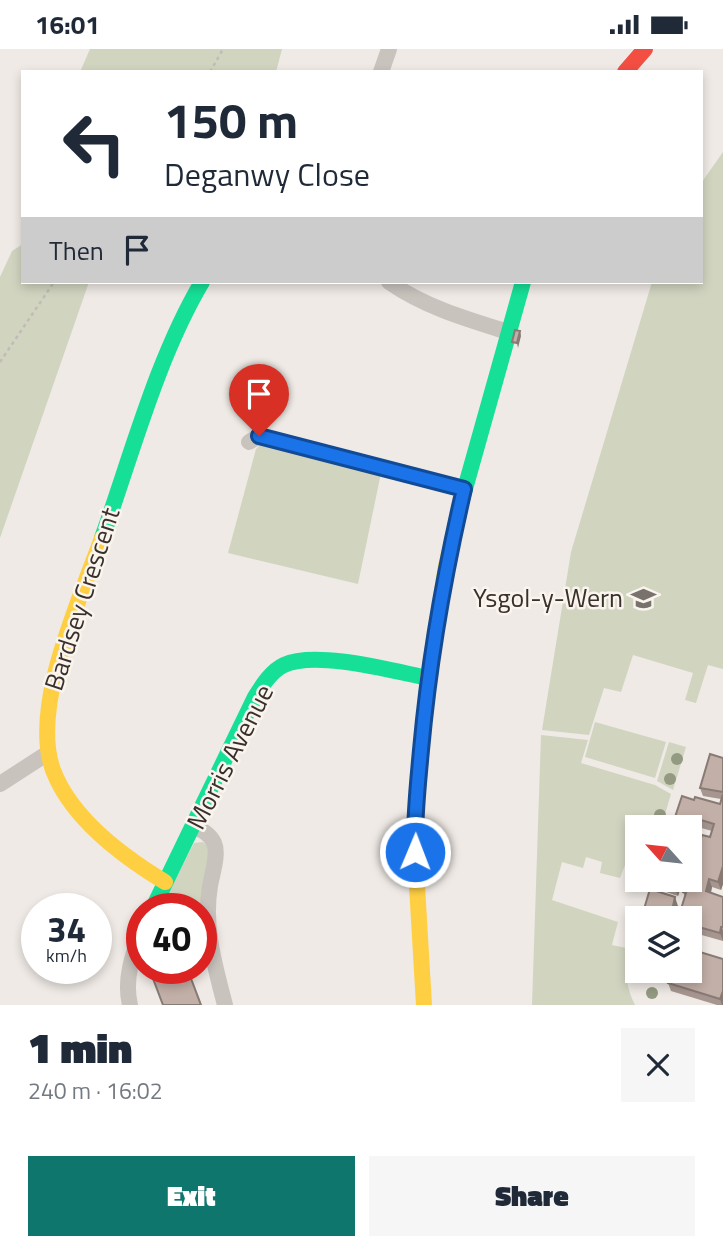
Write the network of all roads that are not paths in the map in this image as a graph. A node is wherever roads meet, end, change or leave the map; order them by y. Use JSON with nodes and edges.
{"nodes":[{"id":1,"x":388,"y":49,"type":"edge"},
{"id":2,"x":645,"y":49,"type":"edge"},
{"id":3,"x":382,"y":70,"type":"edge"},
{"id":4,"x":627,"y":70,"type":"edge"},
{"id":5,"x":201,"y":284,"type":"edge"},
{"id":6,"x":392,"y":284,"type":"edge"},
{"id":7,"x":522,"y":284,"type":"edge"},
{"id":8,"x":508,"y":332,"type":"junction"},
{"id":9,"x":249,"y":442,"type":"dead end"},
{"id":10,"x":464,"y":489,"type":"junction"},
{"id":11,"x":428,"y":678,"type":"junction"},
{"id":12,"x":48,"y":753,"type":"junction"},
{"id":13,"x":0,"y":784,"type":"edge"},
{"id":14,"x":193,"y":826,"type":"junction"},
{"id":15,"x":165,"y":881,"type":"junction"},
{"id":16,"x":160,"y":893,"type":"edge"},
{"id":17,"x":128,"y":984,"type":"edge"},
{"id":18,"x":130,"y":1005,"type":"edge"},
{"id":19,"x":225,"y":1005,"type":"edge"},
{"id":20,"x":424,"y":1005,"type":"edge"}],
"edges":[{"from":1,"to":3,"type":"street"},
{"from":2,"to":4,"type":"street"},
{"from":5,"to":12,"type":"street","name":"Bardsey Crescent"},
{"from":6,"to":8,"type":"street"},
{"from":7,"to":8,"type":"street"},
{"from":8,"to":10,"type":"street"},
{"from":9,"to":10,"type":"street"},
{"from":10,"to":11,"type":"street"},
{"from":11,"to":14,"type":"street","name":"Morris Avenue"},
{"from":11,"to":20,"type":"street"},
{"from":12,"to":13,"type":"street"},
{"from":12,"to":15,"type":"street","name":"Bardsey Crescent"},
{"from":14,"to":15,"type":"street","name":"Morris Avenue"},
{"from":14,"to":19,"type":"street"},
{"from":15,"to":16,"type":"street","name":"Morris Avenue"},
{"from":17,"to":18,"type":"street"}]}
